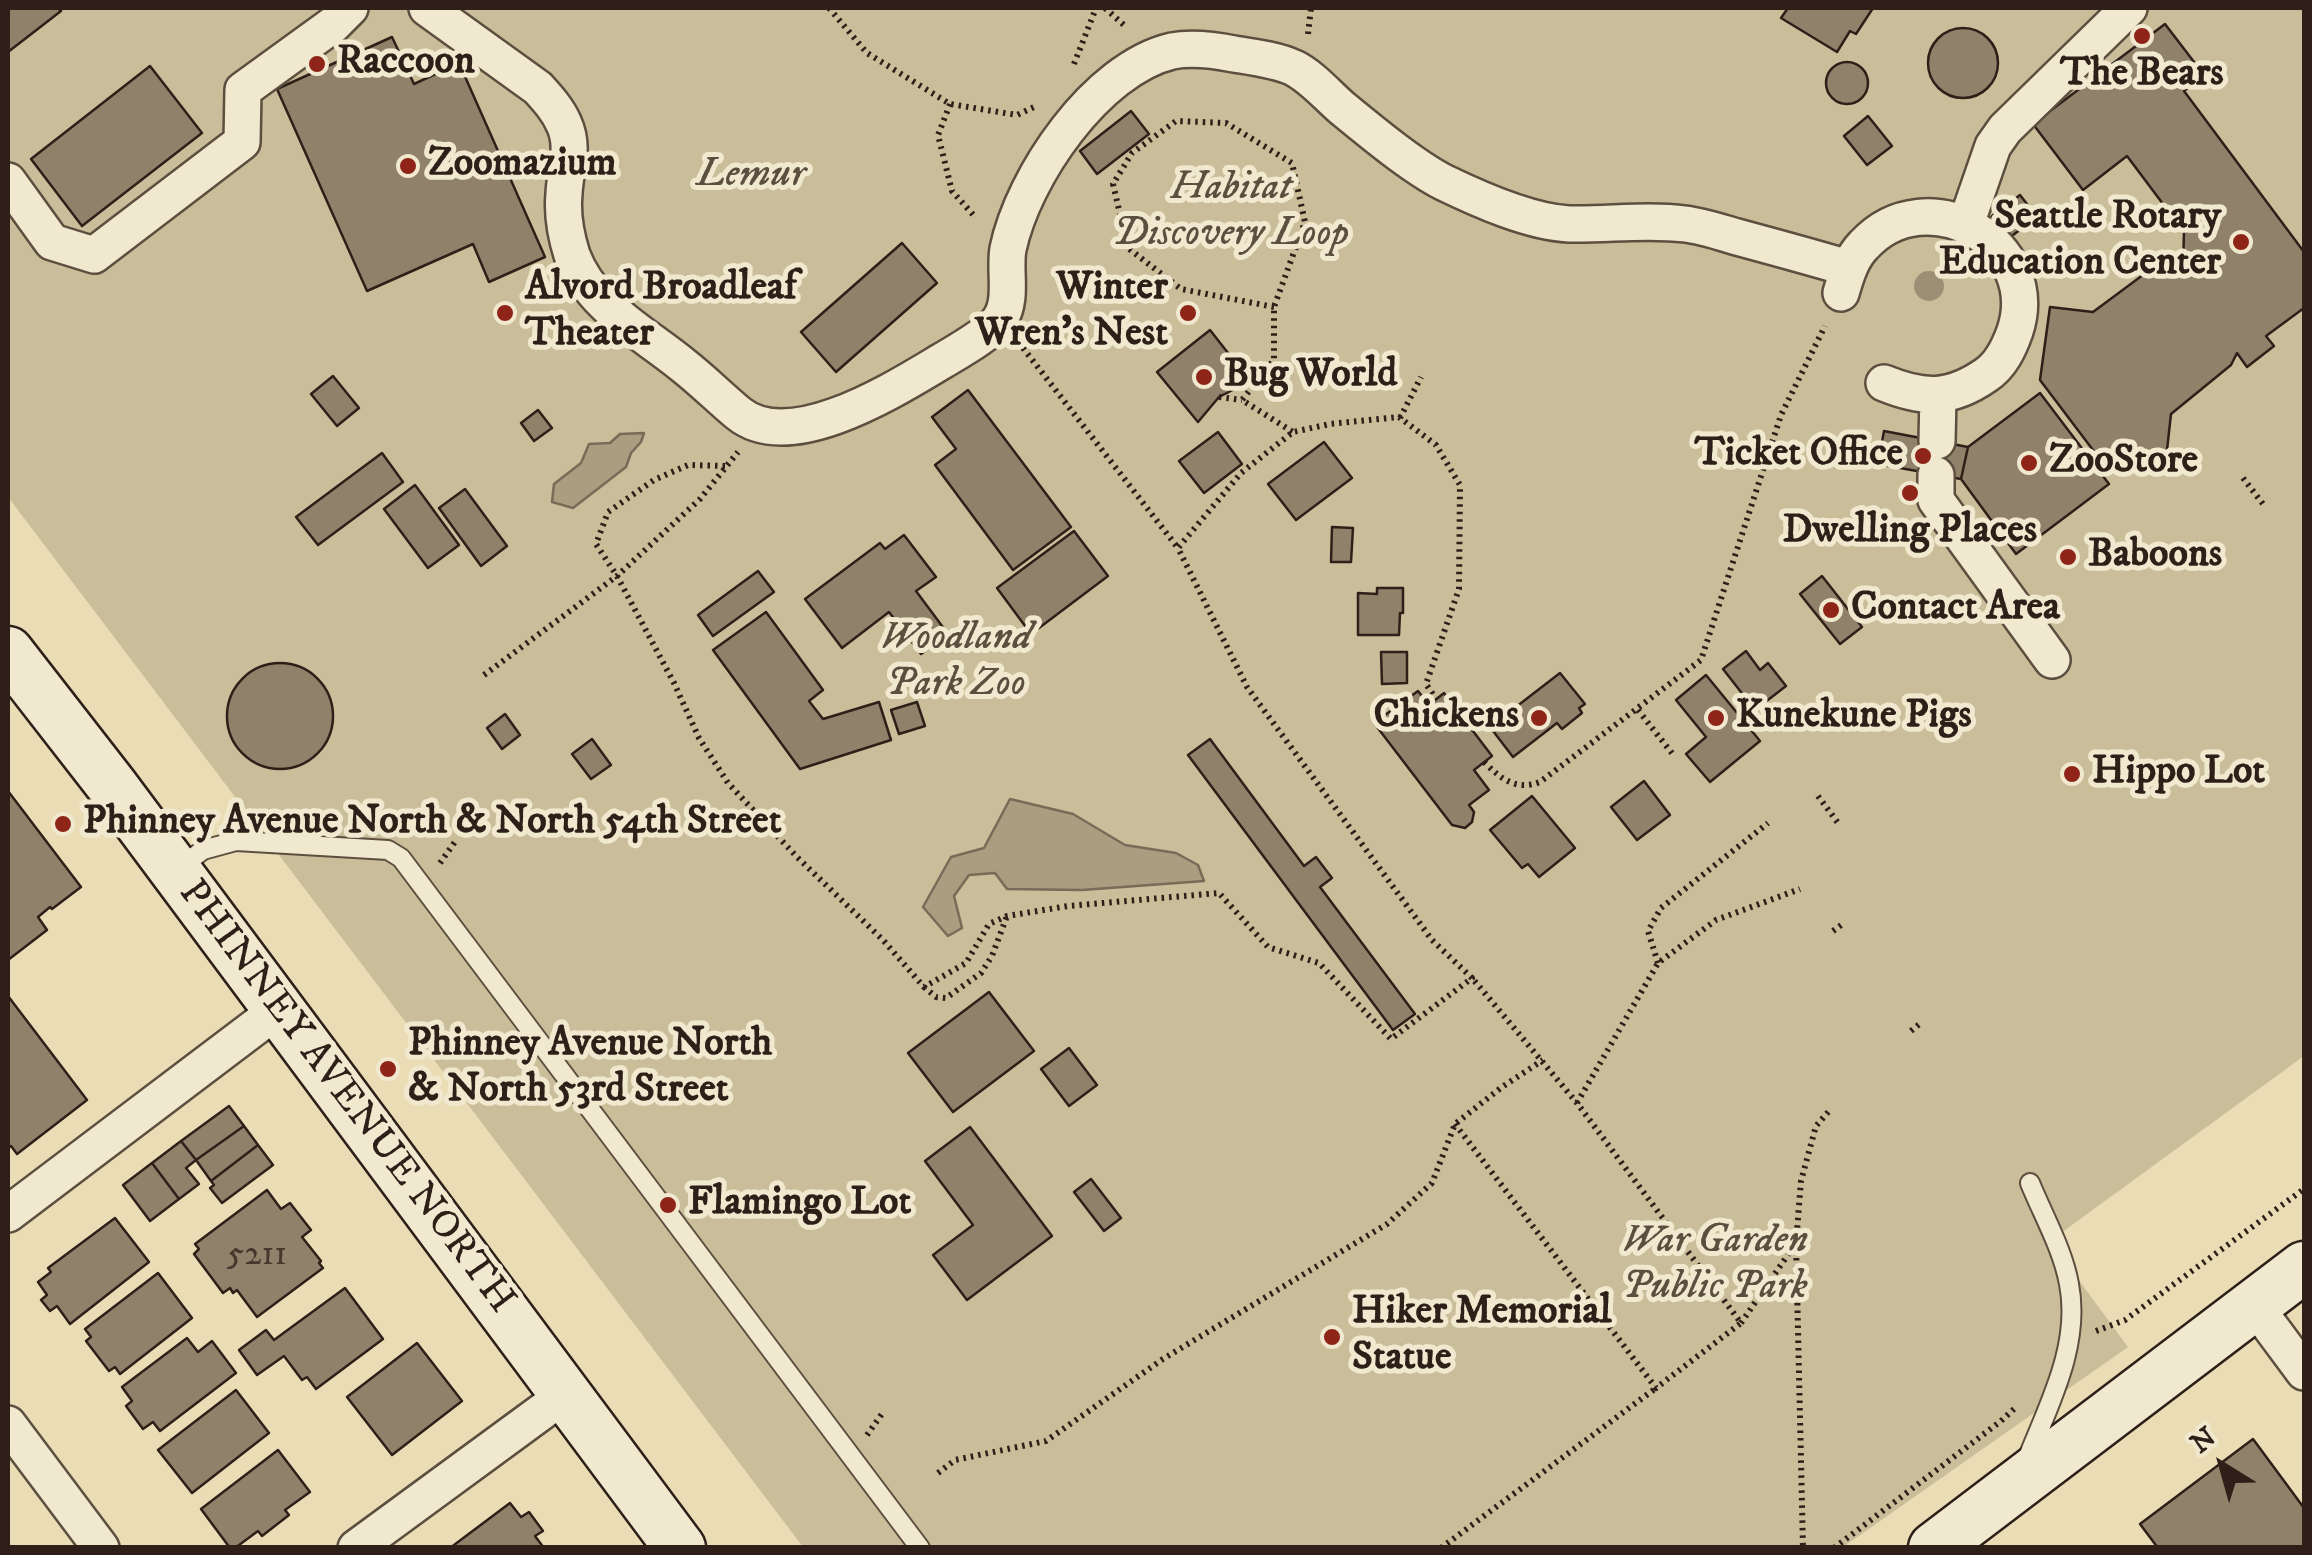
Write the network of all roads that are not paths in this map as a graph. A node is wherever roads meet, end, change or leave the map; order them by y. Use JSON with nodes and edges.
{"nodes":[{"id":1,"x":350,"y":8,"type":"edge"},
{"id":2,"x":428,"y":8,"type":"edge"},
{"id":3,"x":2129,"y":8,"type":"edge"},
{"id":4,"x":8,"y":181,"type":"edge"},
{"id":5,"x":1966,"y":224,"type":"junction"},
{"id":6,"x":1884,"y":383,"type":"dead end"},
{"id":7,"x":1938,"y":396,"type":"junction"},
{"id":8,"x":8,"y":652,"type":"edge"},
{"id":9,"x":2052,"y":660,"type":"dead end"},
{"id":10,"x":176,"y":871,"type":"junction"},
{"id":11,"x":279,"y":1009,"type":"junction"},
{"id":12,"x":2030,"y":1183,"type":"dead end"},
{"id":13,"x":11,"y":1203,"type":"edge"},
{"id":14,"x":2304,"y":1267,"type":"edge"},
{"id":15,"x":2255,"y":1306,"type":"junction"},
{"id":16,"x":2304,"y":1372,"type":"edge"},
{"id":17,"x":566,"y":1394,"type":"junction"},
{"id":18,"x":8,"y":1424,"type":"edge"},
{"id":19,"x":2018,"y":1484,"type":"junction"},
{"id":20,"x":101,"y":1548,"type":"edge"},
{"id":21,"x":356,"y":1548,"type":"edge"},
{"id":22,"x":680,"y":1548,"type":"edge"},
{"id":23,"x":920,"y":1548,"type":"edge"},
{"id":24,"x":1934,"y":1548,"type":"edge"}],
"edges":[{"from":1,"to":4,"type":"street"},
{"from":2,"to":5,"type":"street"},
{"from":3,"to":5,"type":"street"},
{"from":5,"to":7,"type":"street"},
{"from":6,"to":7,"type":"street"},
{"from":7,"to":9,"type":"street"},
{"from":8,"to":10,"type":"street","name":"PHINNEY AVENUE NORTH"},
{"from":10,"to":11,"type":"street","name":"PHINNEY AVENUE NORTH"},
{"from":10,"to":23,"type":"lane"},
{"from":11,"to":13,"type":"street"},
{"from":11,"to":17,"type":"street","name":"PHINNEY AVENUE NORTH"},
{"from":12,"to":19,"type":"lane"},
{"from":14,"to":15,"type":"street"},
{"from":15,"to":16,"type":"street"},
{"from":15,"to":19,"type":"street"},
{"from":17,"to":21,"type":"street"},
{"from":17,"to":22,"type":"street","name":"PHINNEY AVENUE NORTH"},
{"from":18,"to":20,"type":"street"},
{"from":19,"to":24,"type":"street"}]}
